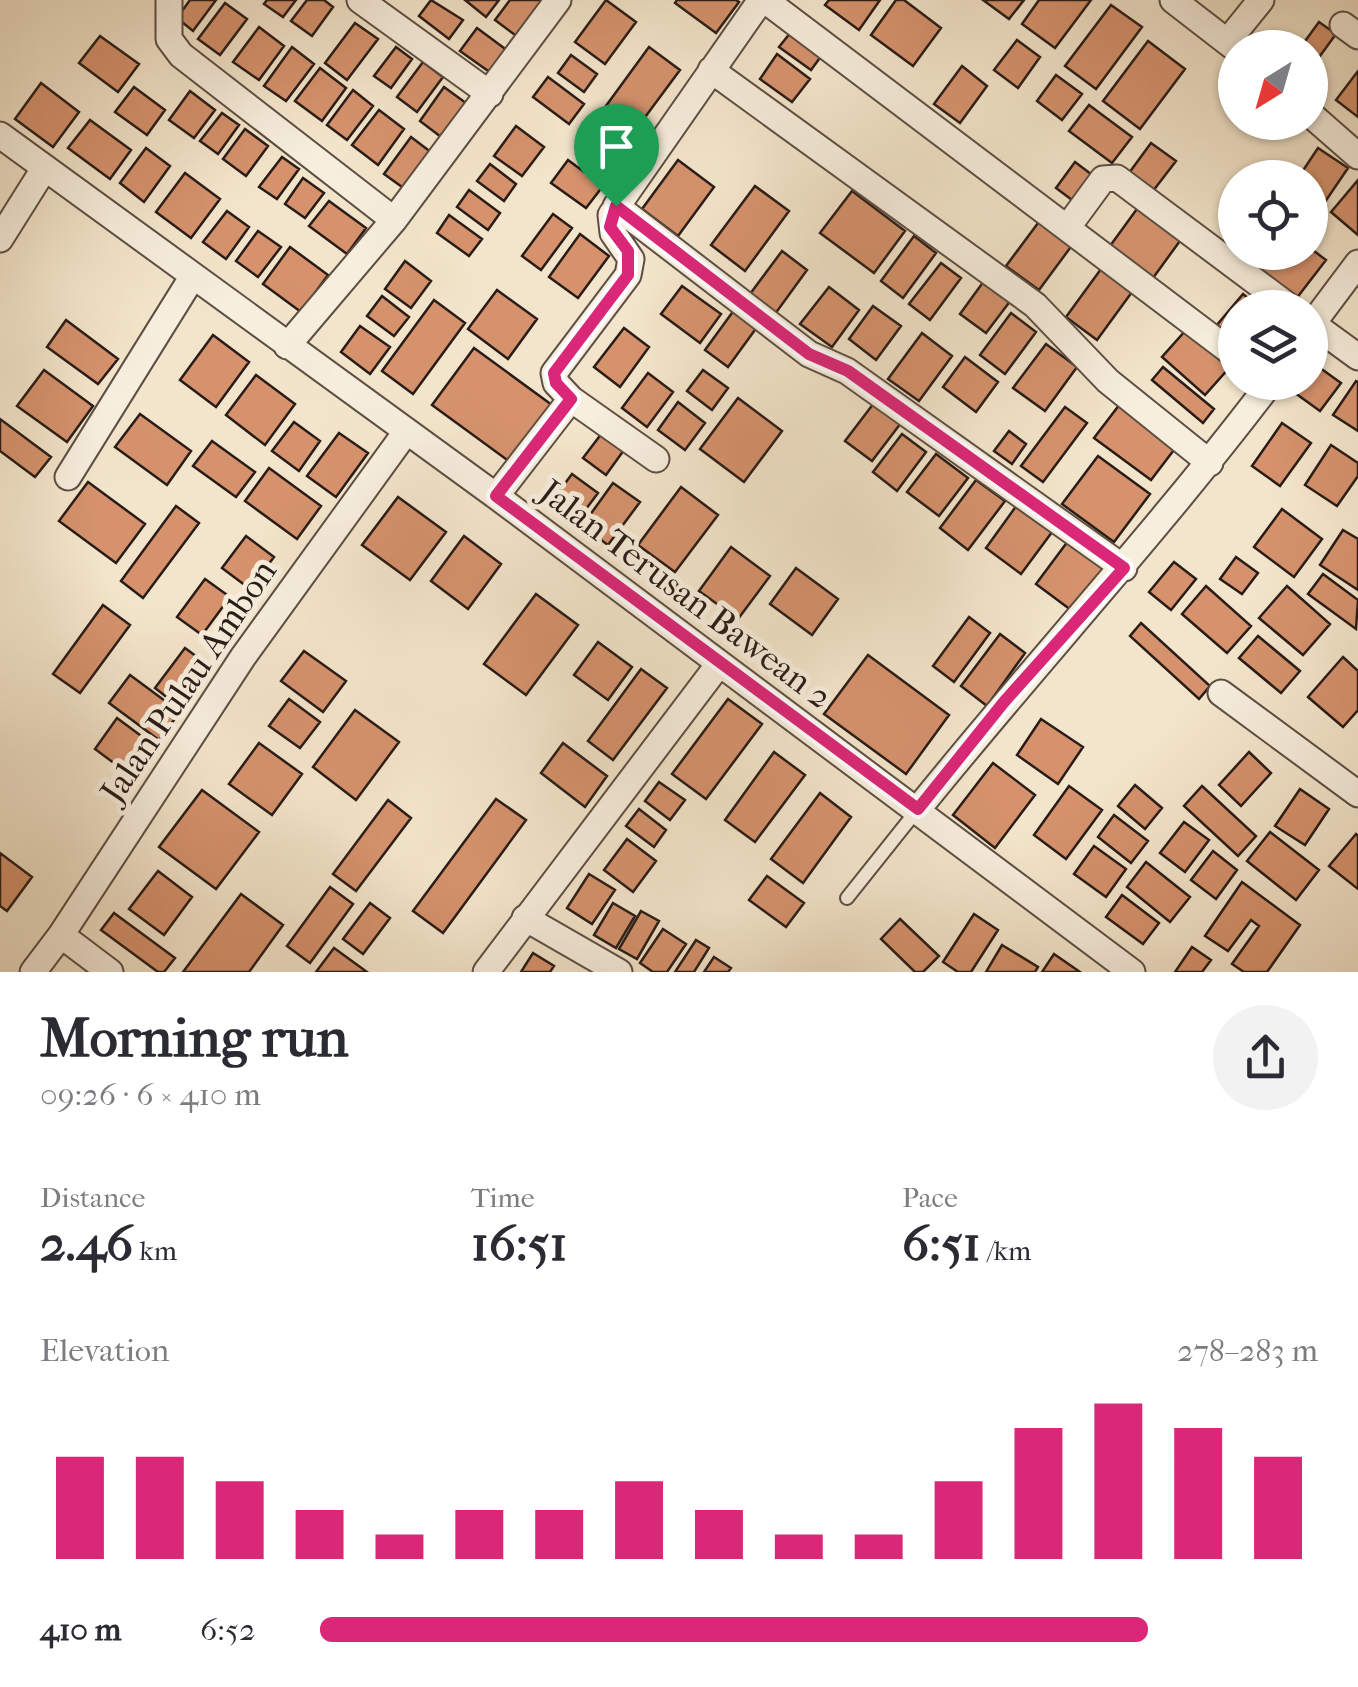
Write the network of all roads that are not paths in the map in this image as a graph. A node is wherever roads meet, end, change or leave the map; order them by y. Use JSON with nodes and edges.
{"nodes":[{"id":1,"x":169,"y":0,"type":"edge"},
{"id":2,"x":360,"y":0,"type":"edge"},
{"id":3,"x":558,"y":0,"type":"edge"},
{"id":4,"x":763,"y":0,"type":"edge"},
{"id":5,"x":1172,"y":0,"type":"edge"},
{"id":6,"x":1262,"y":0,"type":"edge"},
{"id":7,"x":1241,"y":30,"type":"edge"},
{"id":8,"x":1218,"y":35,"type":"edge"},
{"id":9,"x":712,"y":70,"type":"junction"},
{"id":10,"x":490,"y":94,"type":"junction"},
{"id":11,"x":1328,"y":130,"type":"edge"},
{"id":12,"x":0,"y":135,"type":"edge"},
{"id":13,"x":1358,"y":156,"type":"edge"},
{"id":14,"x":44,"y":169,"type":"junction"},
{"id":15,"x":616,"y":206,"type":"junction"},
{"id":16,"x":394,"y":220,"type":"junction"},
{"id":17,"x":1067,"y":228,"type":"junction"},
{"id":18,"x":0,"y":239,"type":"edge"},
{"id":19,"x":1358,"y":263,"type":"edge"},
{"id":20,"x":194,"y":276,"type":"junction"},
{"id":21,"x":1267,"y":290,"type":"edge"},
{"id":22,"x":1328,"y":302,"type":"edge"},
{"id":23,"x":1328,"y":336,"type":"edge"},
{"id":24,"x":1218,"y":342,"type":"edge"},
{"id":25,"x":287,"y":346,"type":"junction"},
{"id":26,"x":1358,"y":357,"type":"edge"},
{"id":27,"x":571,"y":399,"type":"junction"},
{"id":28,"x":1257,"y":400,"type":"edge"},
{"id":29,"x":406,"y":432,"type":"junction"},
{"id":30,"x":656,"y":459,"type":"dead end"},
{"id":31,"x":1210,"y":463,"type":"junction"},
{"id":32,"x":68,"y":477,"type":"dead end"},
{"id":33,"x":496,"y":496,"type":"junction"},
{"id":34,"x":1124,"y":568,"type":"junction"},
{"id":35,"x":719,"y":664,"type":"junction"},
{"id":36,"x":1221,"y":693,"type":"dead end"},
{"id":37,"x":1358,"y":794,"type":"edge"},
{"id":38,"x":918,"y":809,"type":"junction"},
{"id":39,"x":847,"y":898,"type":"dead end"},
{"id":40,"x":525,"y":918,"type":"junction"},
{"id":41,"x":62,"y":935,"type":"junction"},
{"id":42,"x":33,"y":972,"type":"edge"},
{"id":43,"x":110,"y":972,"type":"edge"},
{"id":44,"x":486,"y":972,"type":"edge"},
{"id":45,"x":618,"y":972,"type":"edge"},
{"id":46,"x":1132,"y":972,"type":"edge"}],
"edges":[{"from":1,"to":16,"type":"street"},
{"from":2,"to":10,"type":"street"},
{"from":3,"to":10,"type":"street"},
{"from":4,"to":9,"type":"street"},
{"from":4,"to":17,"type":"street"},
{"from":5,"to":8,"type":"street"},
{"from":6,"to":7,"type":"street"},
{"from":9,"to":15,"type":"street"},
{"from":9,"to":31,"type":"street"},
{"from":10,"to":16,"type":"street"},
{"from":11,"to":13,"type":"street"},
{"from":12,"to":14,"type":"street","name":"Jalan Terusan Bawean 2"},
{"from":14,"to":18,"type":"street"},
{"from":14,"to":20,"type":"street","name":"Jalan Terusan Bawean 2"},
{"from":15,"to":27,"type":"street"},
{"from":15,"to":34,"type":"street"},
{"from":16,"to":25,"type":"street"},
{"from":17,"to":21,"type":"street"},
{"from":17,"to":24,"type":"street"},
{"from":19,"to":22,"type":"street"},
{"from":20,"to":25,"type":"street","name":"Jalan Terusan Bawean 2"},
{"from":20,"to":32,"type":"street"},
{"from":23,"to":26,"type":"street"},
{"from":25,"to":29,"type":"street","name":"Jalan Terusan Bawean 2"},
{"from":27,"to":30,"type":"street"},
{"from":27,"to":33,"type":"street"},
{"from":28,"to":31,"type":"street"},
{"from":29,"to":33,"type":"street","name":"Jalan Terusan Bawean 2"},
{"from":29,"to":41,"type":"street","name":"Jalan Pulau Ambon"},
{"from":31,"to":34,"type":"street"},
{"from":33,"to":35,"type":"street","name":"Jalan Terusan Bawean 2"},
{"from":34,"to":38,"type":"street"},
{"from":35,"to":38,"type":"street","name":"Jalan Terusan Bawean 2"},
{"from":35,"to":40,"type":"street"},
{"from":36,"to":37,"type":"street"},
{"from":38,"to":39,"type":"lane"},
{"from":38,"to":46,"type":"street","name":"Jalan Terusan Bawean 2"},
{"from":40,"to":44,"type":"street"},
{"from":40,"to":45,"type":"street"},
{"from":41,"to":42,"type":"street","name":"Jalan Pulau Ambon"},
{"from":41,"to":43,"type":"street"}]}
